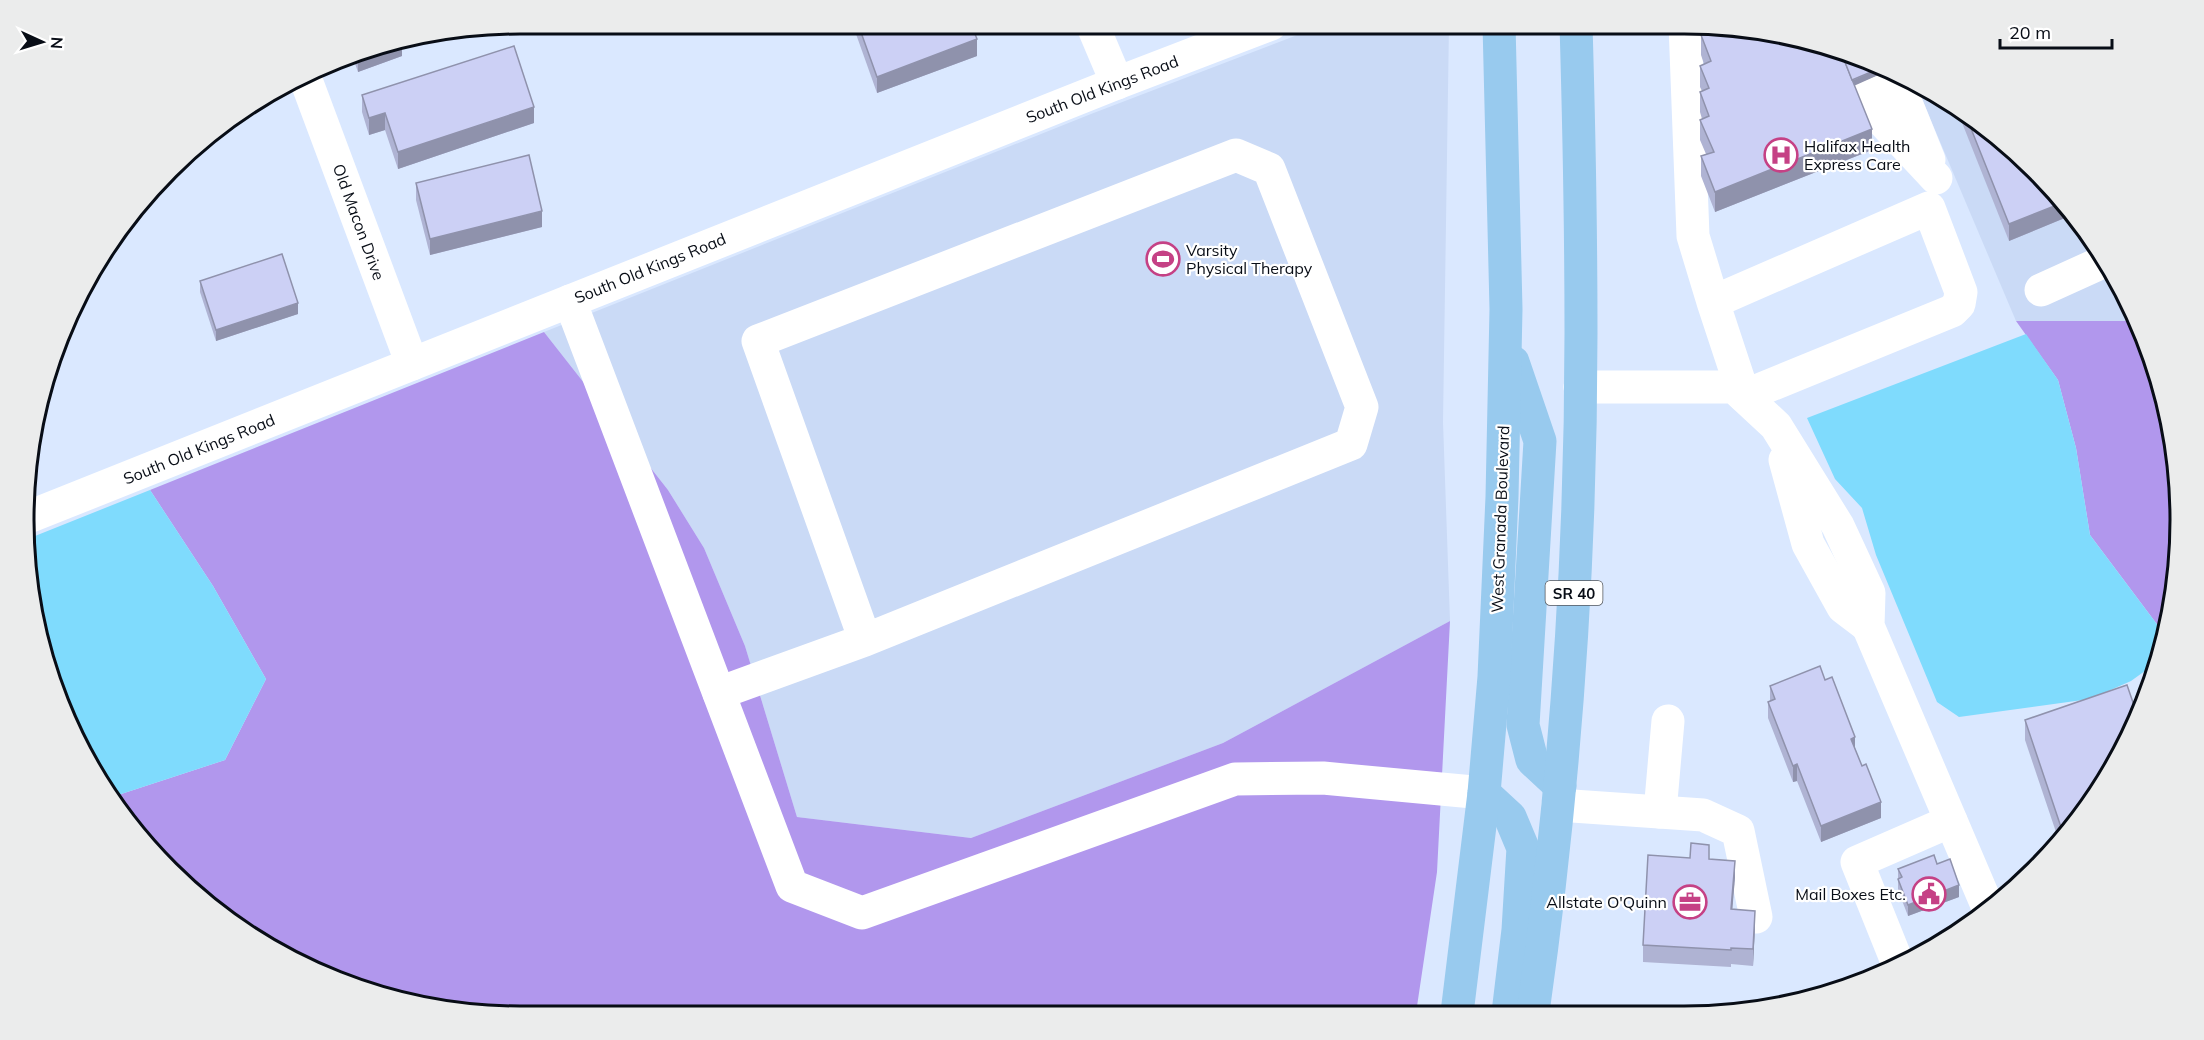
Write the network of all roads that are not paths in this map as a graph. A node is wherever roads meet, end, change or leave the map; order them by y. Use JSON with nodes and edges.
{"nodes":[{"id":1,"x":1096,"y":34,"type":"edge"},
{"id":2,"x":1244,"y":34,"type":"edge"},
{"id":3,"x":1499,"y":34,"type":"edge"},
{"id":4,"x":1559,"y":34,"type":"edge"},
{"id":5,"x":1576,"y":34,"type":"edge"},
{"id":6,"x":1685,"y":34,"type":"edge"},
{"id":7,"x":1858,"y":67,"type":"edge"},
{"id":8,"x":1577,"y":80,"type":"junction"},
{"id":9,"x":1117,"y":82,"type":"junction"},
{"id":10,"x":307,"y":84,"type":"edge"},
{"id":11,"x":1898,"y":84,"type":"edge"},
{"id":12,"x":1933,"y":193,"type":"junction"},
{"id":13,"x":2097,"y":265,"type":"edge"},
{"id":14,"x":2040,"y":290,"type":"dead end"},
{"id":15,"x":570,"y":301,"type":"junction"},
{"id":16,"x":1713,"y":302,"type":"junction"},
{"id":17,"x":1505,"y":341,"type":"junction"},
{"id":18,"x":412,"y":364,"type":"junction"},
{"id":19,"x":1580,"y":387,"type":"junction"},
{"id":20,"x":1744,"y":396,"type":"junction"},
{"id":21,"x":34,"y":515,"type":"edge"},
{"id":22,"x":865,"y":640,"type":"junction"},
{"id":23,"x":719,"y":693,"type":"junction"},
{"id":24,"x":1668,"y":721,"type":"dead end"},
{"id":25,"x":1484,"y":793,"type":"junction"},
{"id":26,"x":1559,"y":795,"type":"junction"},
{"id":27,"x":1660,"y":812,"type":"junction"},
{"id":28,"x":1951,"y":821,"type":"junction"},
{"id":29,"x":1985,"y":901,"type":"edge"},
{"id":30,"x":1755,"y":916,"type":"edge"},
{"id":31,"x":1895,"y":957,"type":"edge"},
{"id":32,"x":1458,"y":1006,"type":"edge"},
{"id":33,"x":1509,"y":1006,"type":"edge"},
{"id":34,"x":1534,"y":1006,"type":"edge"}],
"edges":[{"from":1,"to":9,"type":"street"},
{"from":2,"to":9,"type":"street","name":"South Old Kings Road"},
{"from":3,"to":17,"type":"main road","name":"West Granada Boulevard"},
{"from":4,"to":8,"type":"main road"},
{"from":5,"to":8,"type":"main road","number":"SR 40"},
{"from":6,"to":16,"type":"street"},
{"from":7,"to":12,"type":"street"},
{"from":8,"to":19,"type":"main road","number":"SR 40"},
{"from":9,"to":15,"type":"street","name":"South Old Kings Road"},
{"from":10,"to":18,"type":"street","name":"Old Macon Drive"},
{"from":11,"to":12,"type":"street"},
{"from":12,"to":16,"type":"street"},
{"from":12,"to":20,"type":"street"},
{"from":13,"to":14,"type":"street"},
{"from":15,"to":18,"type":"street","name":"South Old Kings Road"},
{"from":15,"to":23,"type":"street"},
{"from":16,"to":20,"type":"street"},
{"from":17,"to":25,"type":"main road","name":"West Granada Boulevard"},
{"from":17,"to":26,"type":"main road"},
{"from":18,"to":21,"type":"street","name":"South Old Kings Road"},
{"from":19,"to":20,"type":"street"},
{"from":19,"to":26,"type":"main road","number":"SR 40"},
{"from":20,"to":28,"type":"street"},
{"from":22,"to":22,"type":"street"},
{"from":22,"to":23,"type":"street"},
{"from":23,"to":25,"type":"street"},
{"from":24,"to":27,"type":"street"},
{"from":25,"to":32,"type":"main road","name":"West Granada Boulevard"},
{"from":25,"to":33,"type":"main road"},
{"from":26,"to":27,"type":"street"},
{"from":26,"to":34,"type":"main road","number":"SR 40"},
{"from":27,"to":30,"type":"street"},
{"from":28,"to":29,"type":"street"},
{"from":28,"to":31,"type":"street"}]}
